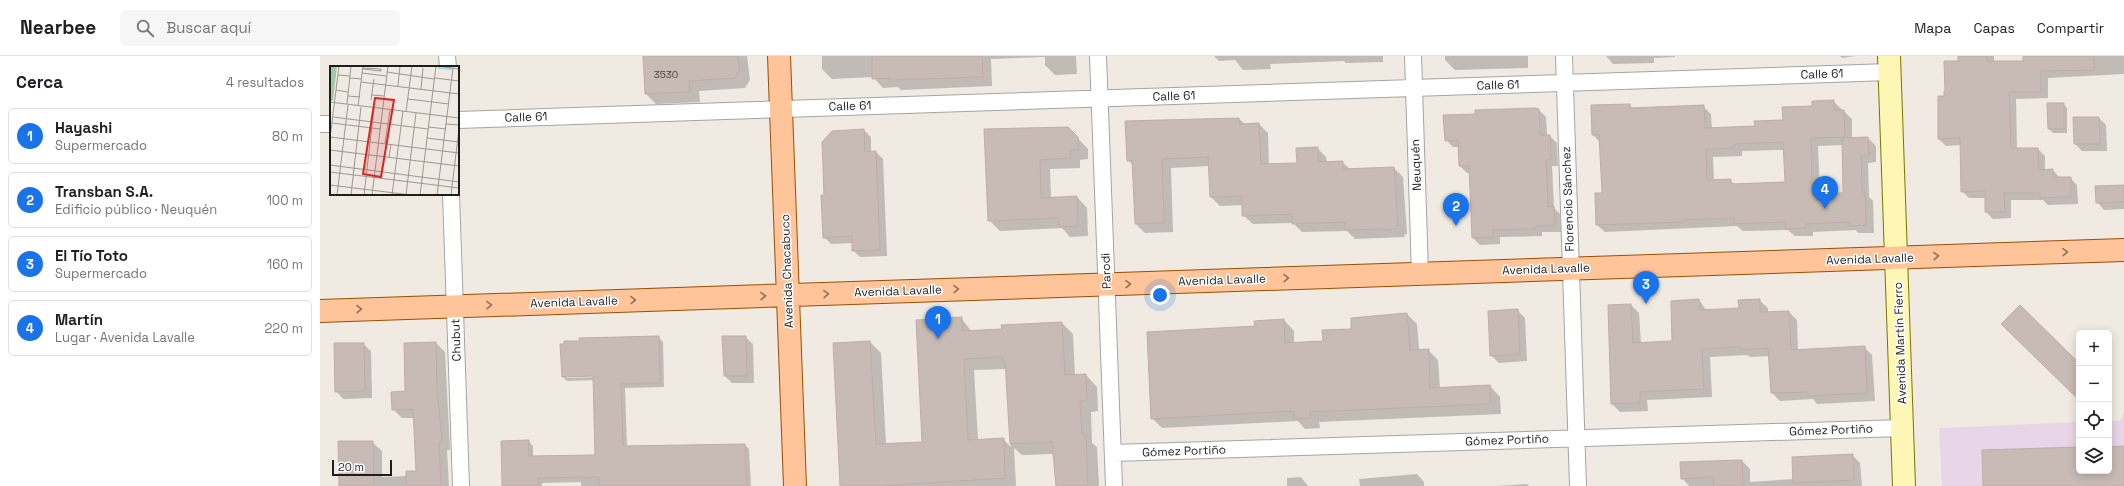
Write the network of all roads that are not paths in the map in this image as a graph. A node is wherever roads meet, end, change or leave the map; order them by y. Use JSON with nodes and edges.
{"nodes":[{"id":1,"x":779,"y":56,"type":"edge"},
{"id":2,"x":1098,"y":56,"type":"edge"},
{"id":3,"x":1413,"y":56,"type":"edge"},
{"id":4,"x":1564,"y":56,"type":"edge"},
{"id":5,"x":1890,"y":64,"type":"edge"},
{"id":6,"x":1564,"y":83,"type":"junction"},
{"id":7,"x":1414,"y":88,"type":"junction"},
{"id":8,"x":1100,"y":98,"type":"junction"},
{"id":9,"x":781,"y":109,"type":"junction"},
{"id":10,"x":459,"y":120,"type":"edge"},
{"id":11,"x":451,"y":195,"type":"edge"},
{"id":12,"x":2124,"y":250,"type":"edge"},
{"id":13,"x":1897,"y":258,"type":"junction"},
{"id":14,"x":1571,"y":269,"type":"junction"},
{"id":15,"x":1420,"y":274,"type":"junction"},
{"id":16,"x":1106,"y":284,"type":"junction"},
{"id":17,"x":788,"y":295,"type":"junction"},
{"id":18,"x":455,"y":306,"type":"junction"},
{"id":19,"x":320,"y":311,"type":"edge"},
{"id":20,"x":1902,"y":428,"type":"junction"},
{"id":21,"x":1576,"y":438,"type":"junction"},
{"id":22,"x":1113,"y":453,"type":"junction"},
{"id":23,"x":461,"y":486,"type":"edge"},
{"id":24,"x":795,"y":486,"type":"edge"},
{"id":25,"x":1114,"y":486,"type":"edge"},
{"id":26,"x":1578,"y":486,"type":"edge"},
{"id":27,"x":1904,"y":486,"type":"edge"}],
"edges":[{"from":1,"to":9,"type":"main road","name":"Avenida Chacabuco"},
{"from":2,"to":8,"type":"street","name":"Parodi"},
{"from":3,"to":7,"type":"street","name":"Neuquén"},
{"from":4,"to":6,"type":"street","name":"Florencio Sánchez"},
{"from":5,"to":6,"type":"street","name":"Calle 61"},
{"from":5,"to":13,"type":"main road","name":"Avenida Martín Fierro"},
{"from":6,"to":7,"type":"street","name":"Calle 61"},
{"from":6,"to":14,"type":"street","name":"Florencio Sánchez"},
{"from":7,"to":8,"type":"street","name":"Calle 61"},
{"from":7,"to":15,"type":"street","name":"Neuquén"},
{"from":8,"to":9,"type":"street","name":"Calle 61"},
{"from":8,"to":16,"type":"street","name":"Parodi"},
{"from":9,"to":10,"type":"street","name":"Calle 61"},
{"from":9,"to":17,"type":"main road","name":"Avenida Chacabuco"},
{"from":11,"to":18,"type":"street","name":"Chubut"},
{"from":13,"to":12,"type":"main road","name":"Avenida Lavalle","one_way":true},
{"from":13,"to":14,"type":"main road","name":"Avenida Lavalle"},
{"from":13,"to":20,"type":"main road","name":"Avenida Martín Fierro"},
{"from":14,"to":15,"type":"main road","name":"Avenida Lavalle"},
{"from":14,"to":21,"type":"street","name":"Florencio Sánchez"},
{"from":16,"to":15,"type":"main road","name":"Avenida Lavalle","one_way":true},
{"from":17,"to":16,"type":"main road","name":"Avenida Lavalle","one_way":true},
{"from":16,"to":22,"type":"street","name":"Parodi"},
{"from":18,"to":17,"type":"main road","name":"Avenida Lavalle","one_way":true},
{"from":17,"to":24,"type":"main road","name":"Avenida Chacabuco"},
{"from":19,"to":18,"type":"main road","name":"Avenida Lavalle","one_way":true},
{"from":18,"to":23,"type":"street","name":"Chubut"},
{"from":20,"to":21,"type":"street","name":"Gómez Portiño"},
{"from":20,"to":27,"type":"main road","name":"Avenida Martín Fierro"},
{"from":21,"to":22,"type":"street","name":"Gómez Portiño"},
{"from":21,"to":26,"type":"street","name":"Florencio Sánchez"},
{"from":22,"to":25,"type":"street","name":"Parodi"}]}
